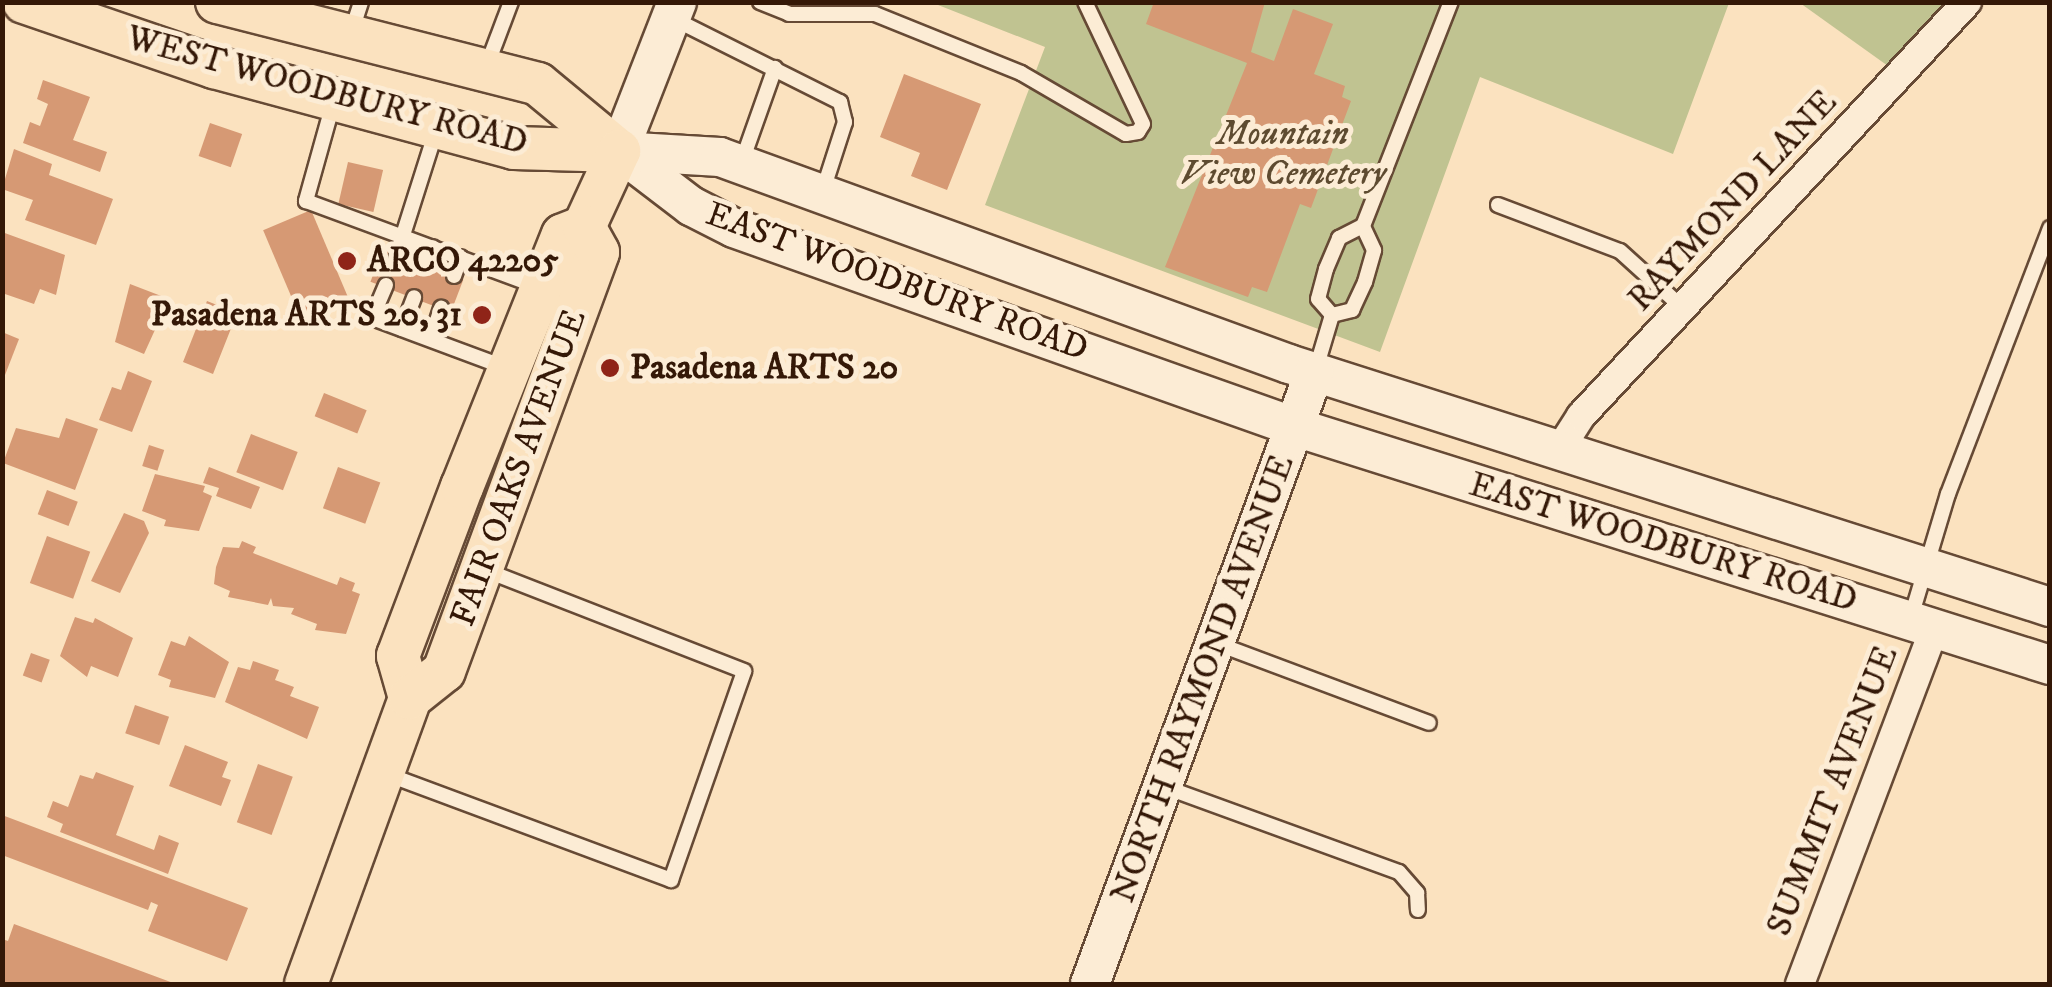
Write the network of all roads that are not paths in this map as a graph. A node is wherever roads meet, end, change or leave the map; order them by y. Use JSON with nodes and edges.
{"nodes":[{"id":1,"x":24,"y":2,"type":"edge"},
{"id":2,"x":217,"y":2,"type":"edge"},
{"id":3,"x":510,"y":2,"type":"edge"},
{"id":4,"x":760,"y":2,"type":"edge"},
{"id":5,"x":1085,"y":2,"type":"edge"},
{"id":6,"x":1451,"y":2,"type":"edge"},
{"id":7,"x":1967,"y":2,"type":"edge"},
{"id":8,"x":671,"y":10,"type":"edge"},
{"id":9,"x":356,"y":19,"type":"edge"},
{"id":10,"x":486,"y":68,"type":"junction"},
{"id":11,"x":775,"y":68,"type":"junction"},
{"id":12,"x":335,"y":99,"type":"junction"},
{"id":13,"x":437,"y":126,"type":"junction"},
{"id":14,"x":620,"y":151,"type":"junction"},
{"id":15,"x":741,"y":165,"type":"junction"},
{"id":16,"x":822,"y":195,"type":"junction"},
{"id":17,"x":1498,"y":205,"type":"dead end"},
{"id":18,"x":1363,"y":226,"type":"junction"},
{"id":19,"x":584,"y":227,"type":"junction"},
{"id":20,"x":2050,"y":228,"type":"edge"},
{"id":21,"x":404,"y":236,"type":"junction"},
{"id":22,"x":433,"y":246,"type":"junction"},
{"id":23,"x":398,"y":254,"type":"dead end"},
{"id":24,"x":461,"y":256,"type":"junction"},
{"id":25,"x":426,"y":264,"type":"dead end"},
{"id":26,"x":454,"y":276,"type":"dead end"},
{"id":27,"x":386,"y":285,"type":"dead end"},
{"id":28,"x":542,"y":288,"type":"junction"},
{"id":29,"x":414,"y":296,"type":"dead end"},
{"id":30,"x":441,"y":308,"type":"dead end"},
{"id":31,"x":1684,"y":310,"type":"junction"},
{"id":32,"x":1332,"y":316,"type":"junction"},
{"id":33,"x":402,"y":329,"type":"junction"},
{"id":34,"x":431,"y":340,"type":"junction"},
{"id":35,"x":509,"y":369,"type":"junction"},
{"id":36,"x":1314,"y":372,"type":"junction"},
{"id":37,"x":1298,"y":428,"type":"junction"},
{"id":38,"x":1558,"y":452,"type":"junction"},
{"id":39,"x":482,"y":568,"type":"junction"},
{"id":40,"x":1930,"y":568,"type":"junction"},
{"id":41,"x":2050,"y":607,"type":"edge"},
{"id":42,"x":1923,"y":622,"type":"junction"},
{"id":43,"x":1217,"y":644,"type":"junction"},
{"id":44,"x":2050,"y":665,"type":"edge"},
{"id":45,"x":410,"y":698,"type":"junction"},
{"id":46,"x":1429,"y":722,"type":"dead end"},
{"id":47,"x":383,"y":773,"type":"junction"},
{"id":48,"x":1164,"y":787,"type":"junction"},
{"id":49,"x":1418,"y":910,"type":"dead end"},
{"id":50,"x":306,"y":984,"type":"edge"},
{"id":51,"x":1090,"y":984,"type":"edge"},
{"id":52,"x":1800,"y":984,"type":"edge"}],
"edges":[{"from":1,"to":12,"type":"main road","name":"WEST WOODBURY ROAD"},
{"from":2,"to":9,"type":"main road","name":"WEST WOODBURY ROAD"},
{"from":3,"to":10,"type":"lane"},
{"from":4,"to":5,"type":"lane"},
{"from":6,"to":18,"type":"lane"},
{"from":7,"to":31,"type":"street","name":"RAYMOND LANE"},
{"from":8,"to":11,"type":"lane"},
{"from":8,"to":14,"type":"main road","name":"FAIR OAKS AVENUE"},
{"from":9,"to":10,"type":"main road","name":"WEST WOODBURY ROAD"},
{"from":10,"to":14,"type":"main road","name":"WEST WOODBURY ROAD"},
{"from":11,"to":15,"type":"lane"},
{"from":11,"to":16,"type":"lane"},
{"from":12,"to":13,"type":"main road","name":"WEST WOODBURY ROAD"},
{"from":12,"to":21,"type":"lane"},
{"from":13,"to":14,"type":"main road","name":"WEST WOODBURY ROAD"},
{"from":13,"to":21,"type":"lane"},
{"from":14,"to":15,"type":"main road","name":"EAST WOODBURY ROAD"},
{"from":14,"to":19,"type":"main road","name":"FAIR OAKS AVENUE"},
{"from":14,"to":37,"type":"main road","name":"EAST WOODBURY ROAD"},
{"from":15,"to":16,"type":"main road","name":"EAST WOODBURY ROAD"},
{"from":16,"to":36,"type":"main road","name":"EAST WOODBURY ROAD"},
{"from":17,"to":31,"type":"lane"},
{"from":18,"to":32,"type":"lane"},
{"from":18,"to":32,"type":"lane"},
{"from":19,"to":28,"type":"main road","name":"FAIR OAKS AVENUE"},
{"from":19,"to":39,"type":"main road","name":"FAIR OAKS AVENUE"},
{"from":20,"to":40,"type":"lane"},
{"from":21,"to":22,"type":"lane"},
{"from":21,"to":23,"type":"lane"},
{"from":22,"to":24,"type":"lane"},
{"from":22,"to":25,"type":"lane"},
{"from":24,"to":26,"type":"lane"},
{"from":24,"to":28,"type":"lane"},
{"from":27,"to":33,"type":"lane"},
{"from":28,"to":35,"type":"main road","name":"FAIR OAKS AVENUE"},
{"from":29,"to":33,"type":"lane"},
{"from":30,"to":34,"type":"lane"},
{"from":31,"to":38,"type":"street","name":"RAYMOND LANE"},
{"from":32,"to":36,"type":"lane"},
{"from":33,"to":34,"type":"lane"},
{"from":34,"to":35,"type":"lane"},
{"from":35,"to":45,"type":"main road","name":"FAIR OAKS AVENUE"},
{"from":36,"to":37,"type":"main road","name":"NORTH RAYMOND AVENUE"},
{"from":36,"to":38,"type":"main road","name":"EAST WOODBURY ROAD"},
{"from":37,"to":42,"type":"main road","name":"EAST WOODBURY ROAD"},
{"from":37,"to":43,"type":"main road","name":"NORTH RAYMOND AVENUE"},
{"from":38,"to":40,"type":"main road","name":"EAST WOODBURY ROAD"},
{"from":39,"to":45,"type":"main road","name":"FAIR OAKS AVENUE"},
{"from":39,"to":47,"type":"lane"},
{"from":40,"to":41,"type":"main road","name":"EAST WOODBURY ROAD"},
{"from":40,"to":42,"type":"lane"},
{"from":42,"to":44,"type":"main road","name":"EAST WOODBURY ROAD"},
{"from":42,"to":52,"type":"street","name":"SUMMIT AVENUE"},
{"from":43,"to":46,"type":"lane"},
{"from":43,"to":48,"type":"main road","name":"NORTH RAYMOND AVENUE"},
{"from":45,"to":47,"type":"main road","name":"FAIR OAKS AVENUE"},
{"from":47,"to":50,"type":"main road","name":"FAIR OAKS AVENUE"},
{"from":48,"to":49,"type":"lane"},
{"from":48,"to":51,"type":"main road","name":"NORTH RAYMOND AVENUE"}]}
